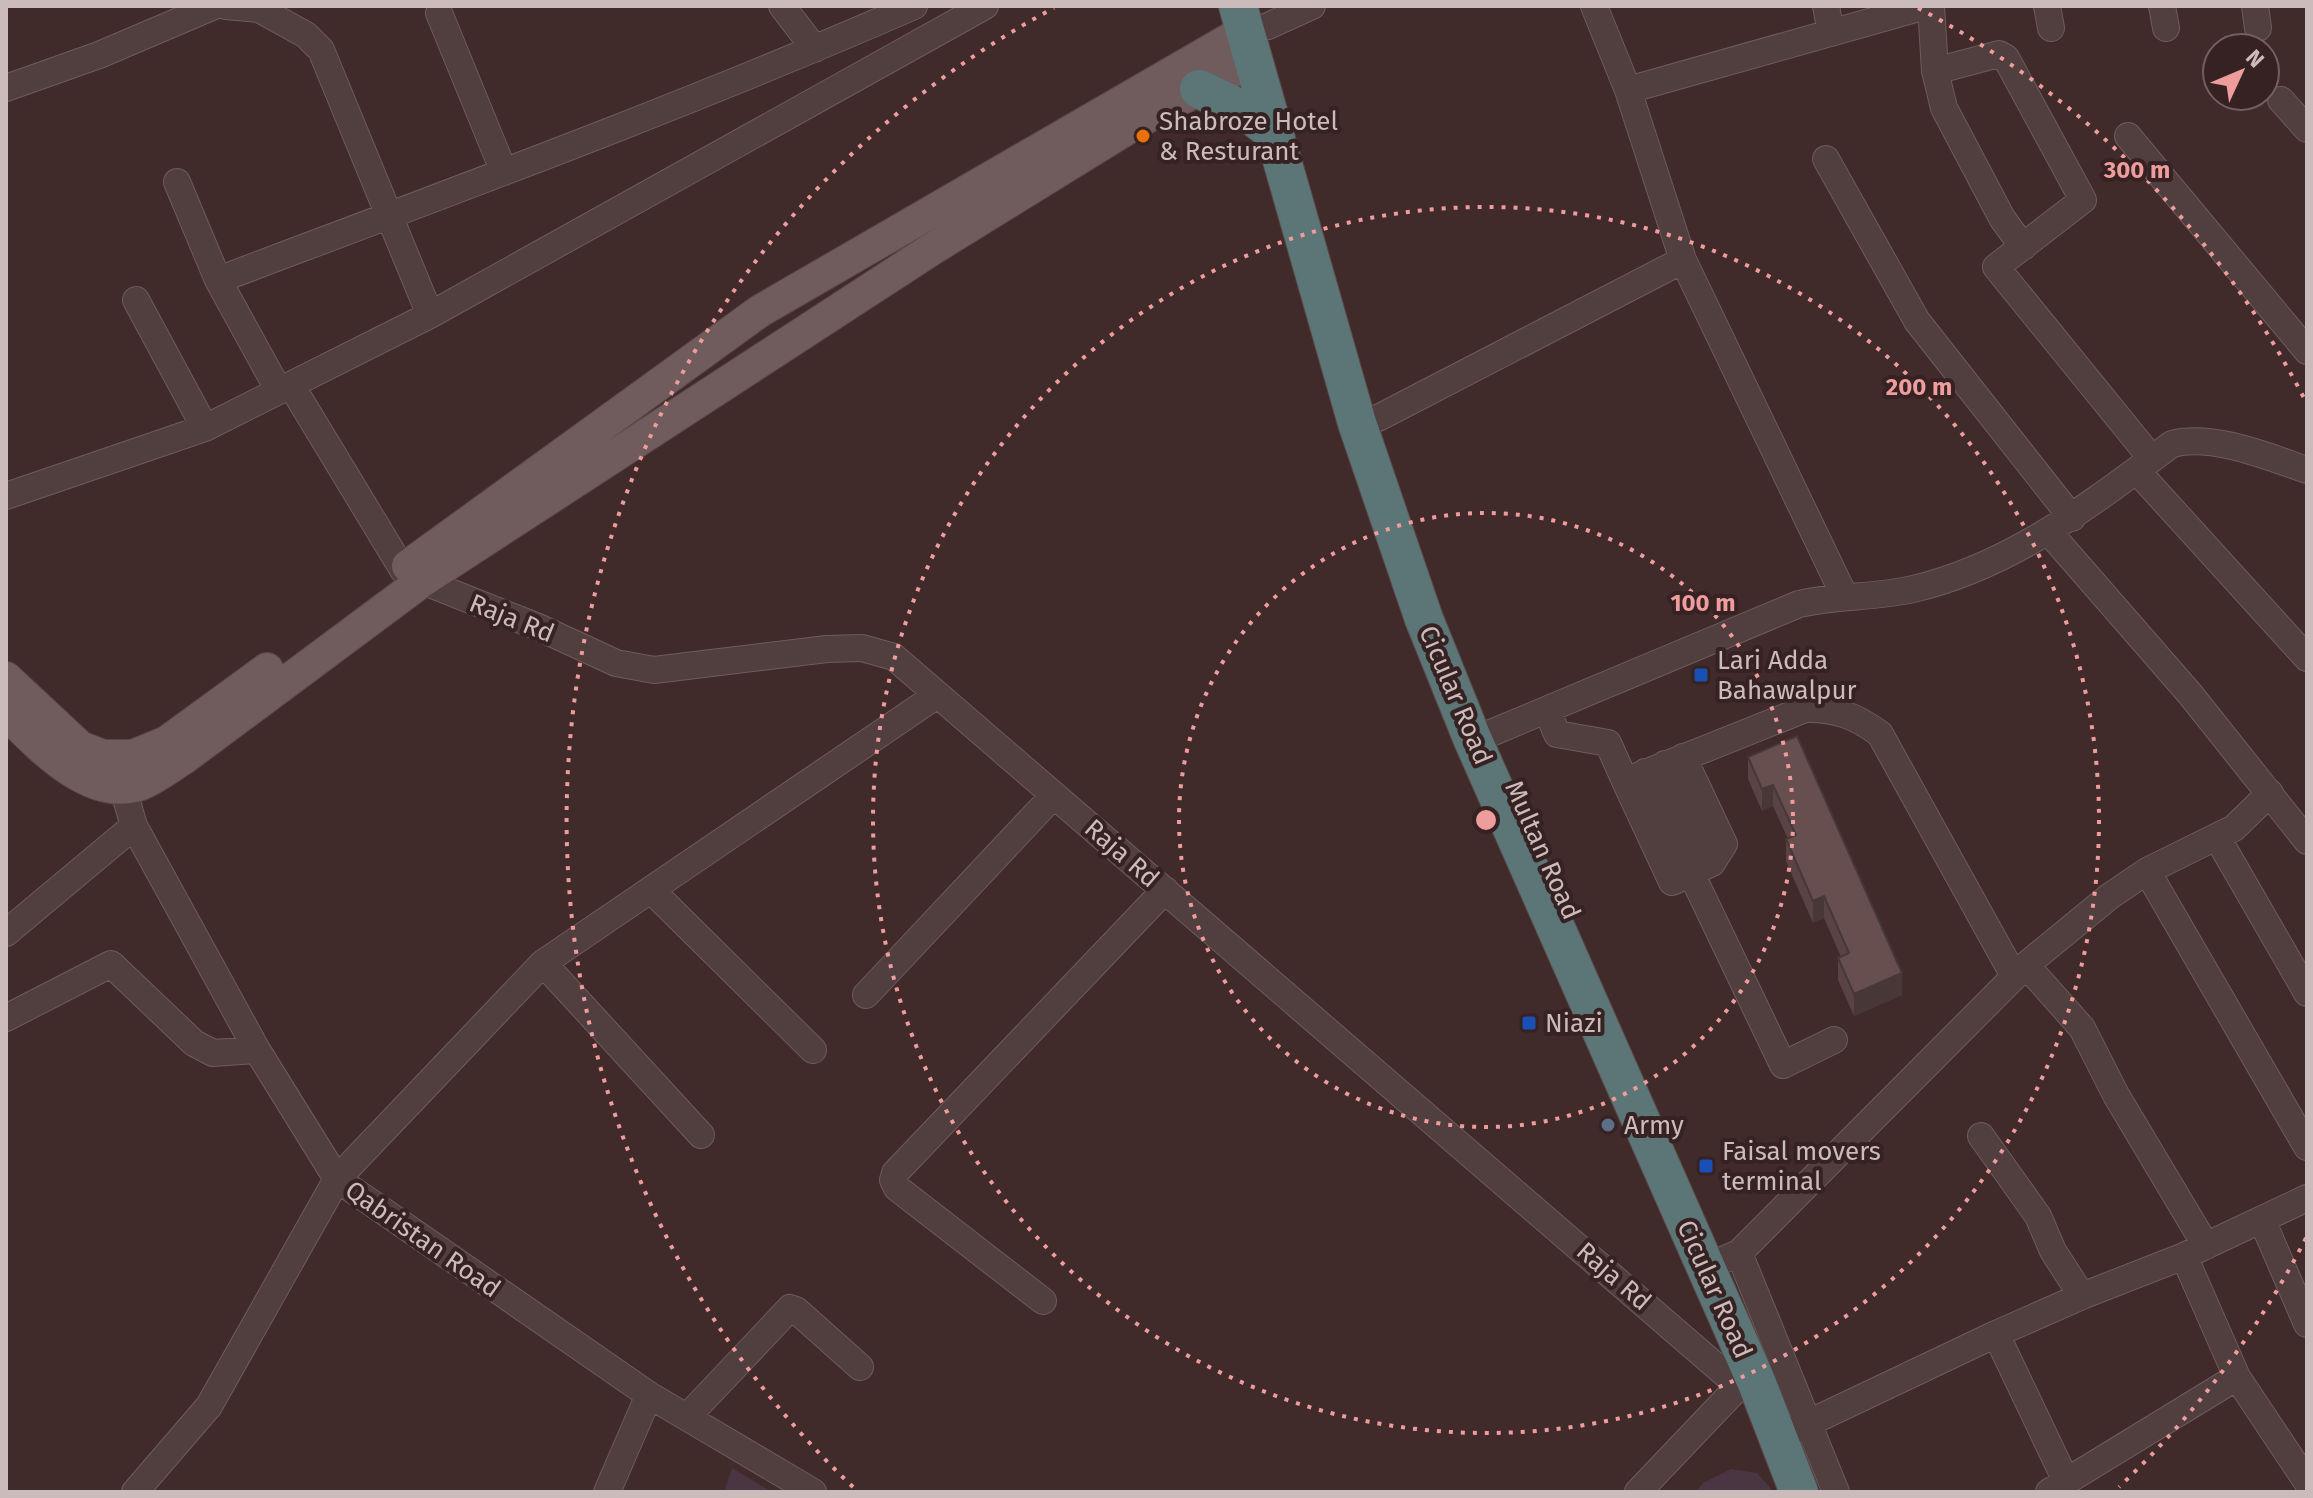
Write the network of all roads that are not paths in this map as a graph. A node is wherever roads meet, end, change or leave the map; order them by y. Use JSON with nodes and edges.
{"nodes":[{"id":1,"x":214,"y":6,"type":"edge"},
{"id":2,"x":226,"y":6,"type":"edge"},
{"id":3,"x":782,"y":6,"type":"edge"},
{"id":4,"x":914,"y":6,"type":"edge"},
{"id":5,"x":985,"y":6,"type":"edge"},
{"id":6,"x":1312,"y":6,"type":"edge"},
{"id":7,"x":1594,"y":6,"type":"edge"},
{"id":8,"x":1826,"y":6,"type":"edge"},
{"id":9,"x":1929,"y":6,"type":"edge"},
{"id":10,"x":439,"y":13,"type":"dead end"},
{"id":11,"x":1253,"y":26,"type":"edge"},
{"id":12,"x":1831,"y":33,"type":"junction"},
{"id":13,"x":815,"y":49,"type":"junction"},
{"id":14,"x":1935,"y":71,"type":"junction"},
{"id":15,"x":6,"y":88,"type":"edge"},
{"id":16,"x":1199,"y":89,"type":"junction"},
{"id":17,"x":1628,"y":90,"type":"junction"},
{"id":18,"x":2281,"y":100,"type":"dead end"},
{"id":19,"x":2307,"y":129,"type":"edge"},
{"id":20,"x":1272,"y":131,"type":"junction"},
{"id":21,"x":2128,"y":136,"type":"dead end"},
{"id":22,"x":1826,"y":159,"type":"dead end"},
{"id":23,"x":504,"y":172,"type":"junction"},
{"id":24,"x":177,"y":182,"type":"dead end"},
{"id":25,"x":389,"y":215,"type":"junction"},
{"id":26,"x":2023,"y":247,"type":"junction"},
{"id":27,"x":1683,"y":260,"type":"junction"},
{"id":28,"x":218,"y":280,"type":"junction"},
{"id":29,"x":136,"y":300,"type":"dead end"},
{"id":30,"x":430,"y":315,"type":"junction"},
{"id":31,"x":2307,"y":351,"type":"edge"},
{"id":32,"x":285,"y":388,"type":"junction"},
{"id":33,"x":1367,"y":420,"type":"junction"},
{"id":34,"x":205,"y":428,"type":"junction"},
{"id":35,"x":2144,"y":465,"type":"junction"},
{"id":36,"x":2307,"y":470,"type":"edge"},
{"id":37,"x":6,"y":496,"type":"edge"},
{"id":38,"x":2072,"y":518,"type":"junction"},
{"id":39,"x":2048,"y":531,"type":"junction"},
{"id":40,"x":413,"y":576,"type":"junction"},
{"id":41,"x":1845,"y":597,"type":"junction"},
{"id":42,"x":2307,"y":658,"type":"edge"},
{"id":43,"x":6,"y":678,"type":"edge"},
{"id":44,"x":937,"y":695,"type":"junction"},
{"id":45,"x":1547,"y":710,"type":"junction"},
{"id":46,"x":6,"y":713,"type":"edge"},
{"id":47,"x":1491,"y":733,"type":"junction"},
{"id":48,"x":1654,"y":769,"type":"junction"},
{"id":49,"x":123,"y":788,"type":"junction"},
{"id":50,"x":2270,"y":793,"type":"junction"},
{"id":51,"x":1054,"y":795,"type":"junction"},
{"id":52,"x":134,"y":826,"type":"junction"},
{"id":53,"x":2305,"y":834,"type":"edge"},
{"id":54,"x":2217,"y":837,"type":"junction"},
{"id":55,"x":1701,"y":868,"type":"junction"},
{"id":56,"x":2147,"y":871,"type":"junction"},
{"id":57,"x":651,"y":890,"type":"junction"},
{"id":58,"x":1165,"y":890,"type":"junction"},
{"id":59,"x":6,"y":933,"type":"edge"},
{"id":60,"x":543,"y":963,"type":"junction"},
{"id":61,"x":2020,"y":971,"type":"junction"},
{"id":62,"x":2307,"y":993,"type":"edge"},
{"id":63,"x":866,"y":995,"type":"dead end"},
{"id":64,"x":6,"y":1018,"type":"edge"},
{"id":65,"x":1834,"y":1040,"type":"dead end"},
{"id":66,"x":257,"y":1050,"type":"junction"},
{"id":67,"x":813,"y":1050,"type":"dead end"},
{"id":68,"x":701,"y":1135,"type":"dead end"},
{"id":69,"x":1981,"y":1136,"type":"dead end"},
{"id":70,"x":2307,"y":1147,"type":"edge"},
{"id":71,"x":337,"y":1179,"type":"junction"},
{"id":72,"x":2307,"y":1198,"type":"edge"},
{"id":73,"x":2262,"y":1220,"type":"junction"},
{"id":74,"x":2195,"y":1251,"type":"junction"},
{"id":75,"x":1723,"y":1260,"type":"junction"},
{"id":76,"x":2082,"y":1296,"type":"junction"},
{"id":77,"x":1043,"y":1301,"type":"dead end"},
{"id":78,"x":2307,"y":1324,"type":"edge"},
{"id":79,"x":1996,"y":1334,"type":"junction"},
{"id":80,"x":860,"y":1367,"type":"dead end"},
{"id":81,"x":2237,"y":1377,"type":"junction"},
{"id":82,"x":1756,"y":1381,"type":"junction"},
{"id":83,"x":649,"y":1395,"type":"junction"},
{"id":84,"x":687,"y":1417,"type":"junction"},
{"id":85,"x":1803,"y":1426,"type":"junction"},
{"id":86,"x":2307,"y":1482,"type":"edge"},
{"id":87,"x":2058,"y":1487,"type":"edge"},
{"id":88,"x":135,"y":1492,"type":"edge"},
{"id":89,"x":607,"y":1492,"type":"edge"},
{"id":90,"x":813,"y":1492,"type":"edge"},
{"id":91,"x":1638,"y":1492,"type":"edge"},
{"id":92,"x":1799,"y":1492,"type":"edge"},
{"id":93,"x":1820,"y":1492,"type":"edge"},
{"id":94,"x":1836,"y":1492,"type":"edge"}],
"edges":[{"from":1,"to":15,"type":"street"},
{"from":2,"to":25,"type":"street"},
{"from":3,"to":13,"type":"street"},
{"from":4,"to":13,"type":"street"},
{"from":5,"to":30,"type":"street"},
{"from":6,"to":11,"type":"street"},
{"from":7,"to":17,"type":"street"},
{"from":8,"to":12,"type":"street"},
{"from":9,"to":12,"type":"street"},
{"from":9,"to":14,"type":"street"},
{"from":10,"to":23,"type":"street"},
{"from":11,"to":16,"type":"main road"},
{"from":11,"to":20,"type":"highway","name":"Cicular Road"},
{"from":11,"to":33,"type":"highway","name":"Multan Road"},
{"from":11,"to":40,"type":"main road"},
{"from":12,"to":17,"type":"street"},
{"from":13,"to":23,"type":"street"},
{"from":14,"to":26,"type":"street"},
{"from":14,"to":26,"type":"street"},
{"from":16,"to":20,"type":"highway"},
{"from":16,"to":40,"type":"main road"},
{"from":17,"to":27,"type":"street"},
{"from":18,"to":19,"type":"street"},
{"from":20,"to":33,"type":"highway","name":"Cicular Road"},
{"from":21,"to":31,"type":"street"},
{"from":22,"to":38,"type":"street"},
{"from":23,"to":25,"type":"street"},
{"from":24,"to":28,"type":"street"},
{"from":25,"to":28,"type":"street"},
{"from":25,"to":30,"type":"street"},
{"from":26,"to":35,"type":"street"},
{"from":27,"to":33,"type":"street"},
{"from":27,"to":41,"type":"street"},
{"from":28,"to":32,"type":"street"},
{"from":29,"to":34,"type":"street"},
{"from":30,"to":32,"type":"street"},
{"from":32,"to":34,"type":"street"},
{"from":32,"to":40,"type":"street"},
{"from":33,"to":47,"type":"highway","name":"Multan Road"},
{"from":33,"to":75,"type":"highway","name":"Cicular Road"},
{"from":34,"to":37,"type":"street"},
{"from":35,"to":36,"type":"street"},
{"from":35,"to":38,"type":"street"},
{"from":35,"to":42,"type":"street"},
{"from":38,"to":39,"type":"street"},
{"from":39,"to":41,"type":"street"},
{"from":39,"to":50,"type":"street"},
{"from":40,"to":43,"type":"main road"},
{"from":40,"to":44,"type":"street","name":"Raja Rd"},
{"from":40,"to":49,"type":"main road"},
{"from":41,"to":45,"type":"street"},
{"from":44,"to":51,"type":"street","name":"Raja Rd"},
{"from":44,"to":57,"type":"street"},
{"from":45,"to":47,"type":"street"},
{"from":45,"to":48,"type":"street"},
{"from":46,"to":49,"type":"main road"},
{"from":47,"to":75,"type":"highway","name":"Multan Road"},
{"from":48,"to":55,"type":"street"},
{"from":48,"to":55,"type":"street"},
{"from":48,"to":61,"type":"street"},
{"from":49,"to":52,"type":"street","name":"Qabristan Road"},
{"from":50,"to":53,"type":"street"},
{"from":50,"to":54,"type":"street"},
{"from":51,"to":58,"type":"street","name":"Raja Rd"},
{"from":51,"to":63,"type":"street"},
{"from":52,"to":59,"type":"street"},
{"from":52,"to":66,"type":"street","name":"Qabristan Road"},
{"from":54,"to":56,"type":"street"},
{"from":54,"to":62,"type":"street"},
{"from":55,"to":65,"type":"street"},
{"from":56,"to":61,"type":"street"},
{"from":56,"to":70,"type":"street"},
{"from":57,"to":60,"type":"street"},
{"from":57,"to":67,"type":"street"},
{"from":58,"to":77,"type":"street"},
{"from":58,"to":82,"type":"street","name":"Raja Rd"},
{"from":60,"to":68,"type":"street"},
{"from":60,"to":71,"type":"street"},
{"from":61,"to":74,"type":"street"},
{"from":61,"to":75,"type":"street"},
{"from":64,"to":66,"type":"street"},
{"from":66,"to":71,"type":"street","name":"Qabristan Road"},
{"from":69,"to":76,"type":"street"},
{"from":71,"to":83,"type":"street","name":"Qabristan Road"},
{"from":71,"to":88,"type":"street"},
{"from":72,"to":73,"type":"street"},
{"from":73,"to":74,"type":"street"},
{"from":73,"to":78,"type":"street"},
{"from":74,"to":76,"type":"street"},
{"from":74,"to":81,"type":"street"},
{"from":75,"to":82,"type":"highway","name":"Cicular Road"},
{"from":75,"to":85,"type":"street"},
{"from":76,"to":79,"type":"street"},
{"from":79,"to":85,"type":"street"},
{"from":79,"to":87,"type":"street"},
{"from":80,"to":84,"type":"street"},
{"from":81,"to":86,"type":"street"},
{"from":81,"to":87,"type":"street"},
{"from":82,"to":85,"type":"highway"},
{"from":82,"to":91,"type":"street"},
{"from":82,"to":92,"type":"highway","name":"Cicular Road"},
{"from":83,"to":84,"type":"street","name":"Qabristan Road"},
{"from":83,"to":89,"type":"street"},
{"from":84,"to":90,"type":"street","name":"Qabristan Road"},
{"from":85,"to":93,"type":"highway"},
{"from":85,"to":94,"type":"street"}]}
